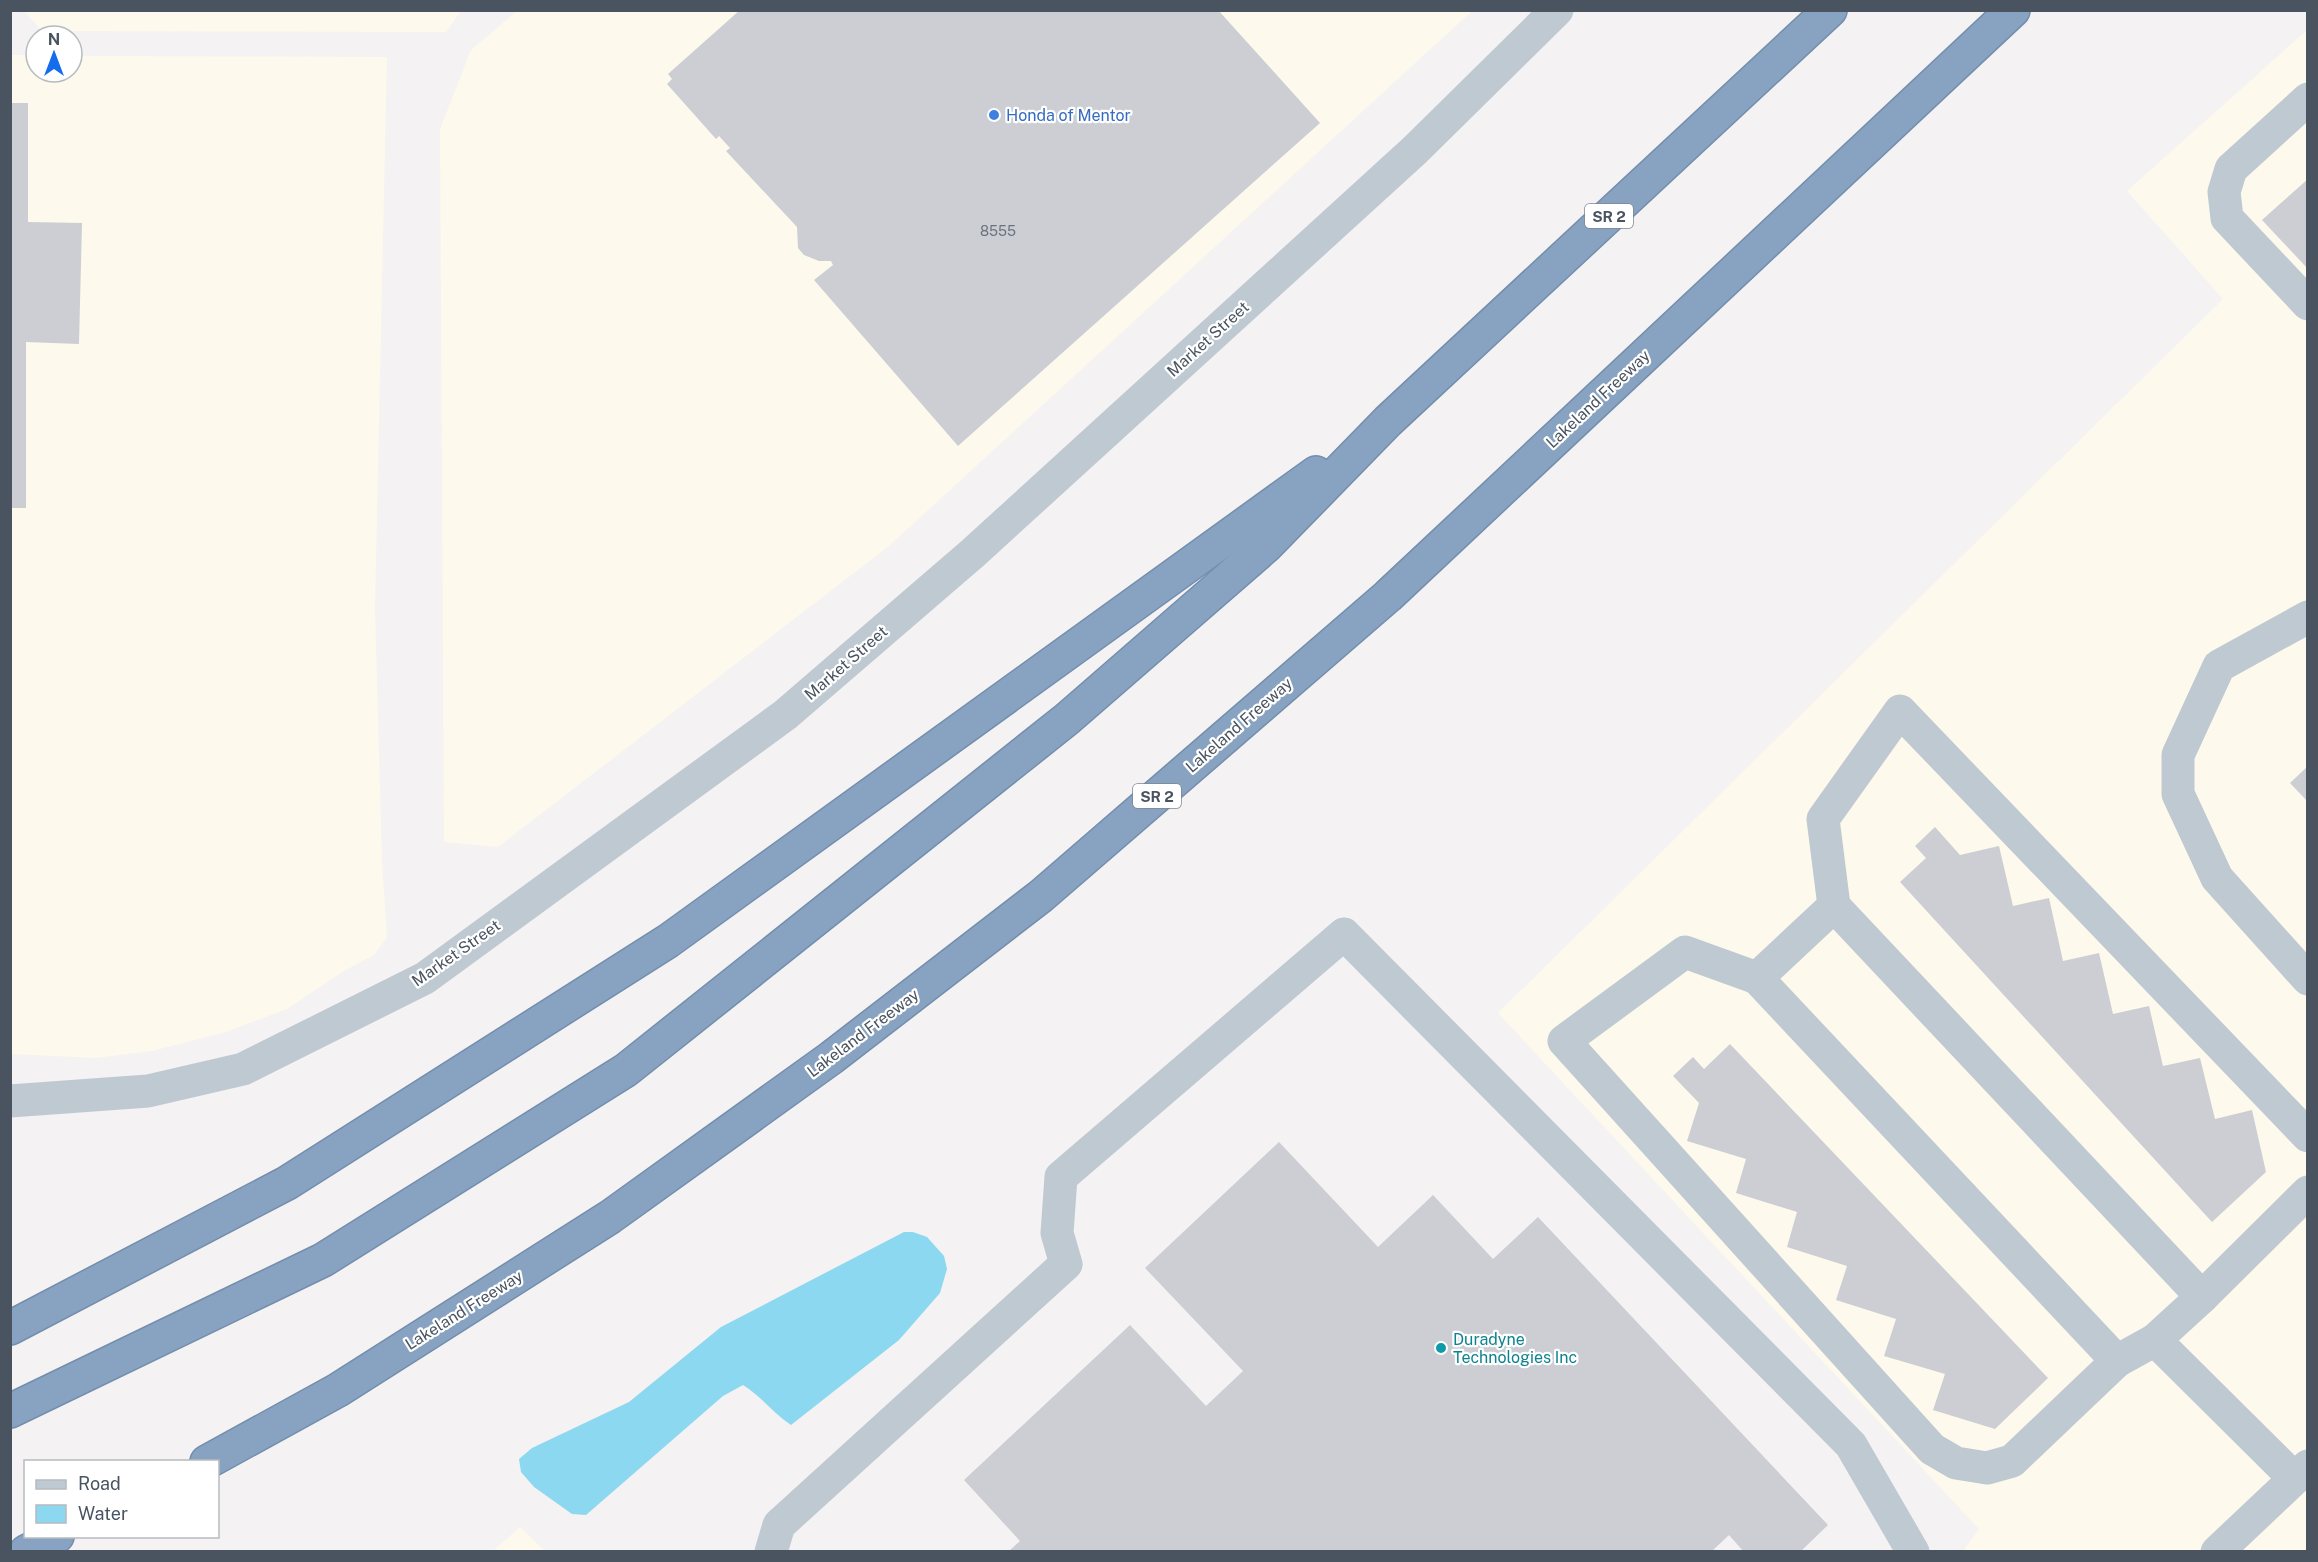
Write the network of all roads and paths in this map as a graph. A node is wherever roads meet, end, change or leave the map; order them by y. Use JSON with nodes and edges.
{"nodes":[{"id":1,"x":1557,"y":10,"type":"edge"},
{"id":2,"x":1830,"y":10,"type":"edge"},
{"id":3,"x":2013,"y":10,"type":"edge"},
{"id":4,"x":2307,"y":99,"type":"edge"},
{"id":5,"x":2307,"y":304,"type":"edge"},
{"id":6,"x":1388,"y":421,"type":"junction"},
{"id":7,"x":2307,"y":617,"type":"edge"},
{"id":8,"x":1834,"y":906,"type":"junction"},
{"id":9,"x":1757,"y":978,"type":"junction"},
{"id":10,"x":2307,"y":979,"type":"edge"},
{"id":11,"x":10,"y":1101,"type":"edge"},
{"id":12,"x":2307,"y":1137,"type":"edge"},
{"id":13,"x":2307,"y":1192,"type":"edge"},
{"id":14,"x":2202,"y":1297,"type":"junction"},
{"id":15,"x":10,"y":1328,"type":"edge"},
{"id":16,"x":2155,"y":1340,"type":"junction"},
{"id":17,"x":2117,"y":1361,"type":"junction"},
{"id":18,"x":10,"y":1411,"type":"edge"},
{"id":19,"x":209,"y":1460,"type":"edge"},
{"id":20,"x":2301,"y":1472,"type":"edge"},
{"id":21,"x":53,"y":1538,"type":"edge"},
{"id":22,"x":26,"y":1551,"type":"edge"},
{"id":23,"x":771,"y":1551,"type":"edge"},
{"id":24,"x":1913,"y":1551,"type":"edge"},
{"id":25,"x":2217,"y":1551,"type":"edge"}],
"edges":[{"from":1,"to":11,"type":"street","name":"Market Street"},
{"from":2,"to":6,"type":"highway","number":"SR 2"},
{"from":3,"to":19,"type":"highway","name":"Lakeland Freeway","number":"SR 2"},
{"from":4,"to":5,"type":"street"},
{"from":6,"to":15,"type":"highway"},
{"from":6,"to":18,"type":"highway","number":"SR 2"},
{"from":7,"to":10,"type":"street"},
{"from":8,"to":9,"type":"street"},
{"from":8,"to":12,"type":"street"},
{"from":8,"to":14,"type":"street"},
{"from":9,"to":17,"type":"street"},
{"from":9,"to":17,"type":"street"},
{"from":13,"to":14,"type":"street"},
{"from":14,"to":16,"type":"street"},
{"from":16,"to":17,"type":"street"},
{"from":16,"to":20,"type":"street"},
{"from":20,"to":25,"type":"street"},
{"from":21,"to":22,"type":"highway"},
{"from":23,"to":24,"type":"street"}]}
